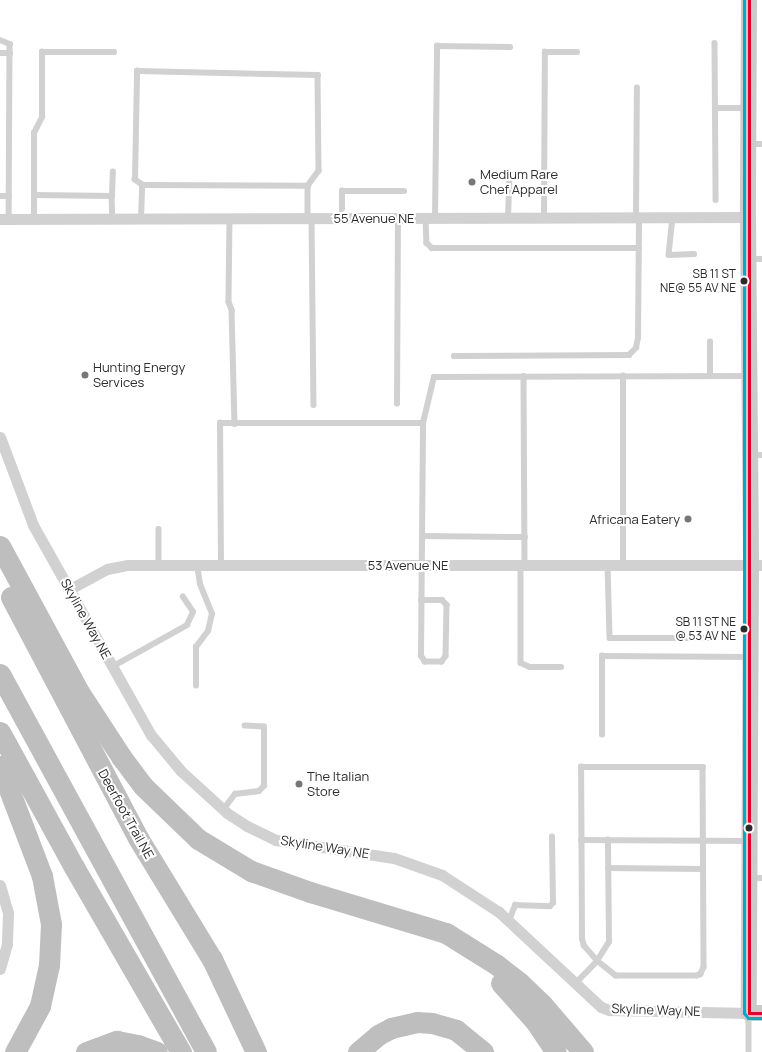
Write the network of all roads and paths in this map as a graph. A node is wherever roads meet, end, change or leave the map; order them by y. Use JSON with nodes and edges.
{"nodes":[{"id":1,"x":749,"y":0,"type":"edge"},
{"id":2,"x":0,"y":40,"type":"edge"},
{"id":3,"x":715,"y":43,"type":"dead end"},
{"id":4,"x":510,"y":48,"type":"dead end"},
{"id":5,"x":114,"y":52,"type":"dead end"},
{"id":6,"x":577,"y":52,"type":"dead end"},
{"id":7,"x":0,"y":54,"type":"edge"},
{"id":8,"x":10,"y":54,"type":"junction"},
{"id":9,"x":637,"y":88,"type":"dead end"},
{"id":10,"x":715,"y":108,"type":"junction"},
{"id":11,"x":748,"y":108,"type":"junction"},
{"id":12,"x":755,"y":144,"type":"edge"},
{"id":13,"x":113,"y":172,"type":"dead end"},
{"id":14,"x":509,"y":182,"type":"dead end"},
{"id":15,"x":142,"y":185,"type":"junction"},
{"id":16,"x":308,"y":186,"type":"junction"},
{"id":17,"x":404,"y":191,"type":"dead end"},
{"id":18,"x":0,"y":196,"type":"edge"},
{"id":19,"x":9,"y":196,"type":"junction"},
{"id":20,"x":34,"y":196,"type":"junction"},
{"id":21,"x":112,"y":196,"type":"junction"},
{"id":22,"x":716,"y":200,"type":"dead end"},
{"id":23,"x":638,"y":217,"type":"junction"},
{"id":24,"x":673,"y":217,"type":"junction"},
{"id":25,"x":748,"y":217,"type":"junction"},
{"id":26,"x":230,"y":218,"type":"junction"},
{"id":27,"x":310,"y":218,"type":"junction"},
{"id":28,"x":342,"y":218,"type":"junction"},
{"id":29,"x":398,"y":218,"type":"junction"},
{"id":30,"x":430,"y":218,"type":"junction"},
{"id":31,"x":508,"y":218,"type":"junction"},
{"id":32,"x":544,"y":218,"type":"junction"},
{"id":33,"x":5,"y":219,"type":"edge"},
{"id":34,"x":34,"y":219,"type":"junction"},
{"id":35,"x":113,"y":219,"type":"junction"},
{"id":36,"x":141,"y":219,"type":"junction"},
{"id":37,"x":639,"y":248,"type":"junction"},
{"id":38,"x":694,"y":254,"type":"dead end"},
{"id":39,"x":755,"y":259,"type":"edge"},
{"id":40,"x":710,"y":342,"type":"dead end"},
{"id":41,"x":454,"y":356,"type":"dead end"},
{"id":42,"x":524,"y":376,"type":"junction"},
{"id":43,"x":624,"y":376,"type":"junction"},
{"id":44,"x":710,"y":376,"type":"junction"},
{"id":45,"x":750,"y":376,"type":"junction"},
{"id":46,"x":396,"y":404,"type":"dead end"},
{"id":47,"x":314,"y":405,"type":"dead end"},
{"id":48,"x":423,"y":422,"type":"junction"},
{"id":49,"x":235,"y":424,"type":"junction"},
{"id":50,"x":0,"y":437,"type":"edge"},
{"id":51,"x":756,"y":455,"type":"edge"},
{"id":52,"x":159,"y":529,"type":"dead end"},
{"id":53,"x":422,"y":536,"type":"junction"},
{"id":54,"x":525,"y":537,"type":"junction"},
{"id":55,"x":0,"y":546,"type":"edge"},
{"id":56,"x":159,"y":565,"type":"junction"},
{"id":57,"x":197,"y":565,"type":"junction"},
{"id":58,"x":221,"y":565,"type":"junction"},
{"id":59,"x":421,"y":565,"type":"junction"},
{"id":60,"x":523,"y":565,"type":"junction"},
{"id":61,"x":608,"y":565,"type":"junction"},
{"id":62,"x":623,"y":565,"type":"junction"},
{"id":63,"x":757,"y":565,"type":"edge"},
{"id":64,"x":0,"y":574,"type":"edge"},
{"id":65,"x":70,"y":589,"type":"junction"},
{"id":66,"x":183,"y":597,"type":"dead end"},
{"id":67,"x":421,"y":600,"type":"junction"},
{"id":68,"x":709,"y":638,"type":"dead end"},
{"id":69,"x":750,"y":657,"type":"junction"},
{"id":70,"x":112,"y":667,"type":"junction"},
{"id":71,"x":561,"y":667,"type":"dead end"},
{"id":72,"x":0,"y":674,"type":"edge"},
{"id":73,"x":196,"y":686,"type":"dead end"},
{"id":74,"x":245,"y":726,"type":"dead end"},
{"id":75,"x":0,"y":732,"type":"edge"},
{"id":76,"x":602,"y":735,"type":"dead end"},
{"id":77,"x":0,"y":766,"type":"edge"},
{"id":78,"x":223,"y":810,"type":"junction"},
{"id":79,"x":552,"y":837,"type":"dead end"},
{"id":80,"x":581,"y":840,"type":"junction"},
{"id":81,"x":608,"y":840,"type":"junction"},
{"id":82,"x":703,"y":841,"type":"junction"},
{"id":83,"x":749,"y":841,"type":"junction"},
{"id":84,"x":608,"y":868,"type":"junction"},
{"id":85,"x":703,"y":869,"type":"junction"},
{"id":86,"x":755,"y":878,"type":"edge"},
{"id":87,"x":0,"y":885,"type":"edge"},
{"id":88,"x":508,"y":922,"type":"junction"},
{"id":89,"x":414,"y":923,"type":"junction"},
{"id":90,"x":750,"y":949,"type":"junction"},
{"id":91,"x":597,"y":961,"type":"junction"},
{"id":92,"x":0,"y":969,"type":"edge"},
{"id":93,"x":575,"y":985,"type":"junction"},
{"id":94,"x":762,"y":995,"type":"edge"},
{"id":95,"x":756,"y":1013,"type":"edge"},
{"id":96,"x":15,"y":1052,"type":"edge"},
{"id":97,"x":86,"y":1052,"type":"edge"},
{"id":98,"x":157,"y":1052,"type":"edge"},
{"id":99,"x":181,"y":1052,"type":"edge"},
{"id":100,"x":206,"y":1052,"type":"edge"},
{"id":101,"x":256,"y":1052,"type":"edge"},
{"id":102,"x":358,"y":1052,"type":"edge"},
{"id":103,"x":483,"y":1052,"type":"edge"},
{"id":104,"x":556,"y":1052,"type":"edge"},
{"id":105,"x":583,"y":1052,"type":"edge"},
{"id":106,"x":749,"y":1052,"type":"edge"}],
"edges":[{"from":1,"to":11,"type":"street"},
{"from":2,"to":8,"type":"lane"},
{"from":3,"to":10,"type":"lane"},
{"from":4,"to":30,"type":"lane"},
{"from":5,"to":20,"type":"lane"},
{"from":6,"to":32,"type":"lane"},
{"from":7,"to":8,"type":"lane"},
{"from":8,"to":19,"type":"lane"},
{"from":9,"to":23,"type":"lane"},
{"from":10,"to":11,"type":"lane"},
{"from":10,"to":22,"type":"lane"},
{"from":11,"to":12,"type":"street"},
{"from":12,"to":25,"type":"street"},
{"from":13,"to":21,"type":"lane"},
{"from":14,"to":31,"type":"lane"},
{"from":15,"to":16,"type":"lane"},
{"from":15,"to":16,"type":"lane"},
{"from":15,"to":36,"type":"lane"},
{"from":16,"to":27,"type":"lane"},
{"from":17,"to":28,"type":"lane"},
{"from":18,"to":19,"type":"lane"},
{"from":19,"to":33,"type":"lane"},
{"from":20,"to":21,"type":"lane"},
{"from":20,"to":34,"type":"lane"},
{"from":21,"to":35,"type":"lane"},
{"from":23,"to":24,"type":"street","name":"55 Avenue NE"},
{"from":23,"to":32,"type":"street","name":"55 Avenue NE"},
{"from":23,"to":37,"type":"lane"},
{"from":24,"to":25,"type":"street","name":"55 Avenue NE"},
{"from":24,"to":38,"type":"lane"},
{"from":25,"to":39,"type":"street"},
{"from":26,"to":27,"type":"street","name":"55 Avenue NE"},
{"from":26,"to":36,"type":"street","name":"55 Avenue NE"},
{"from":26,"to":49,"type":"lane"},
{"from":27,"to":28,"type":"street","name":"55 Avenue NE"},
{"from":27,"to":47,"type":"lane"},
{"from":28,"to":29,"type":"street","name":"55 Avenue NE"},
{"from":29,"to":30,"type":"street","name":"55 Avenue NE"},
{"from":29,"to":46,"type":"lane"},
{"from":30,"to":31,"type":"street","name":"55 Avenue NE"},
{"from":30,"to":37,"type":"lane"},
{"from":31,"to":32,"type":"street","name":"55 Avenue NE"},
{"from":33,"to":34,"type":"street","name":"55 Avenue NE"},
{"from":34,"to":35,"type":"street","name":"55 Avenue NE"},
{"from":35,"to":36,"type":"street","name":"55 Avenue NE"},
{"from":37,"to":41,"type":"lane"},
{"from":39,"to":45,"type":"street"},
{"from":40,"to":44,"type":"lane"},
{"from":42,"to":43,"type":"lane"},
{"from":42,"to":48,"type":"lane"},
{"from":42,"to":54,"type":"lane"},
{"from":43,"to":44,"type":"lane"},
{"from":43,"to":62,"type":"lane"},
{"from":44,"to":45,"type":"lane"},
{"from":45,"to":51,"type":"street"},
{"from":48,"to":49,"type":"lane"},
{"from":48,"to":53,"type":"lane"},
{"from":49,"to":58,"type":"lane"},
{"from":50,"to":65,"type":"street","name":"Skyline Way NE"},
{"from":51,"to":63,"type":"street"},
{"from":52,"to":56,"type":"lane"},
{"from":53,"to":54,"type":"lane"},
{"from":53,"to":59,"type":"lane"},
{"from":54,"to":60,"type":"lane"},
{"from":55,"to":89,"type":"highway"},
{"from":56,"to":57,"type":"street","name":"53 Avenue NE"},
{"from":56,"to":65,"type":"street","name":"53 Avenue NE"},
{"from":57,"to":58,"type":"street","name":"53 Avenue NE"},
{"from":57,"to":73,"type":"lane"},
{"from":58,"to":59,"type":"street","name":"53 Avenue NE"},
{"from":59,"to":60,"type":"street","name":"53 Avenue NE"},
{"from":59,"to":67,"type":"lane"},
{"from":60,"to":61,"type":"street","name":"53 Avenue NE"},
{"from":60,"to":71,"type":"lane"},
{"from":61,"to":62,"type":"street","name":"53 Avenue NE"},
{"from":61,"to":68,"type":"lane"},
{"from":62,"to":63,"type":"street","name":"53 Avenue NE"},
{"from":63,"to":69,"type":"street"},
{"from":64,"to":101,"type":"highway","name":"Deerfoot Trail NE"},
{"from":65,"to":70,"type":"street","name":"Skyline Way NE"},
{"from":66,"to":70,"type":"lane"},
{"from":67,"to":67,"type":"lane"},
{"from":69,"to":76,"type":"lane"},
{"from":69,"to":83,"type":"street"},
{"from":70,"to":78,"type":"street","name":"Skyline Way NE"},
{"from":72,"to":100,"type":"highway"},
{"from":74,"to":78,"type":"lane"},
{"from":75,"to":99,"type":"highway"},
{"from":77,"to":96,"type":"highway"},
{"from":78,"to":88,"type":"street","name":"Skyline Way NE"},
{"from":79,"to":88,"type":"lane"},
{"from":80,"to":81,"type":"lane"},
{"from":80,"to":82,"type":"lane"},
{"from":80,"to":91,"type":"lane"},
{"from":81,"to":82,"type":"lane"},
{"from":81,"to":84,"type":"lane"},
{"from":82,"to":83,"type":"lane"},
{"from":82,"to":85,"type":"lane"},
{"from":83,"to":86,"type":"street"},
{"from":84,"to":85,"type":"lane"},
{"from":84,"to":91,"type":"lane"},
{"from":85,"to":91,"type":"lane"},
{"from":86,"to":90,"type":"street"},
{"from":87,"to":92,"type":"street"},
{"from":88,"to":93,"type":"street","name":"Skyline Way NE"},
{"from":89,"to":104,"type":"highway"},
{"from":89,"to":105,"type":"highway"},
{"from":90,"to":94,"type":"street"},
{"from":90,"to":95,"type":"street"},
{"from":91,"to":93,"type":"lane"},
{"from":93,"to":95,"type":"street","name":"Skyline Way NE"},
{"from":95,"to":106,"type":"lane"},
{"from":97,"to":98,"type":"highway"},
{"from":102,"to":103,"type":"highway"}]}
